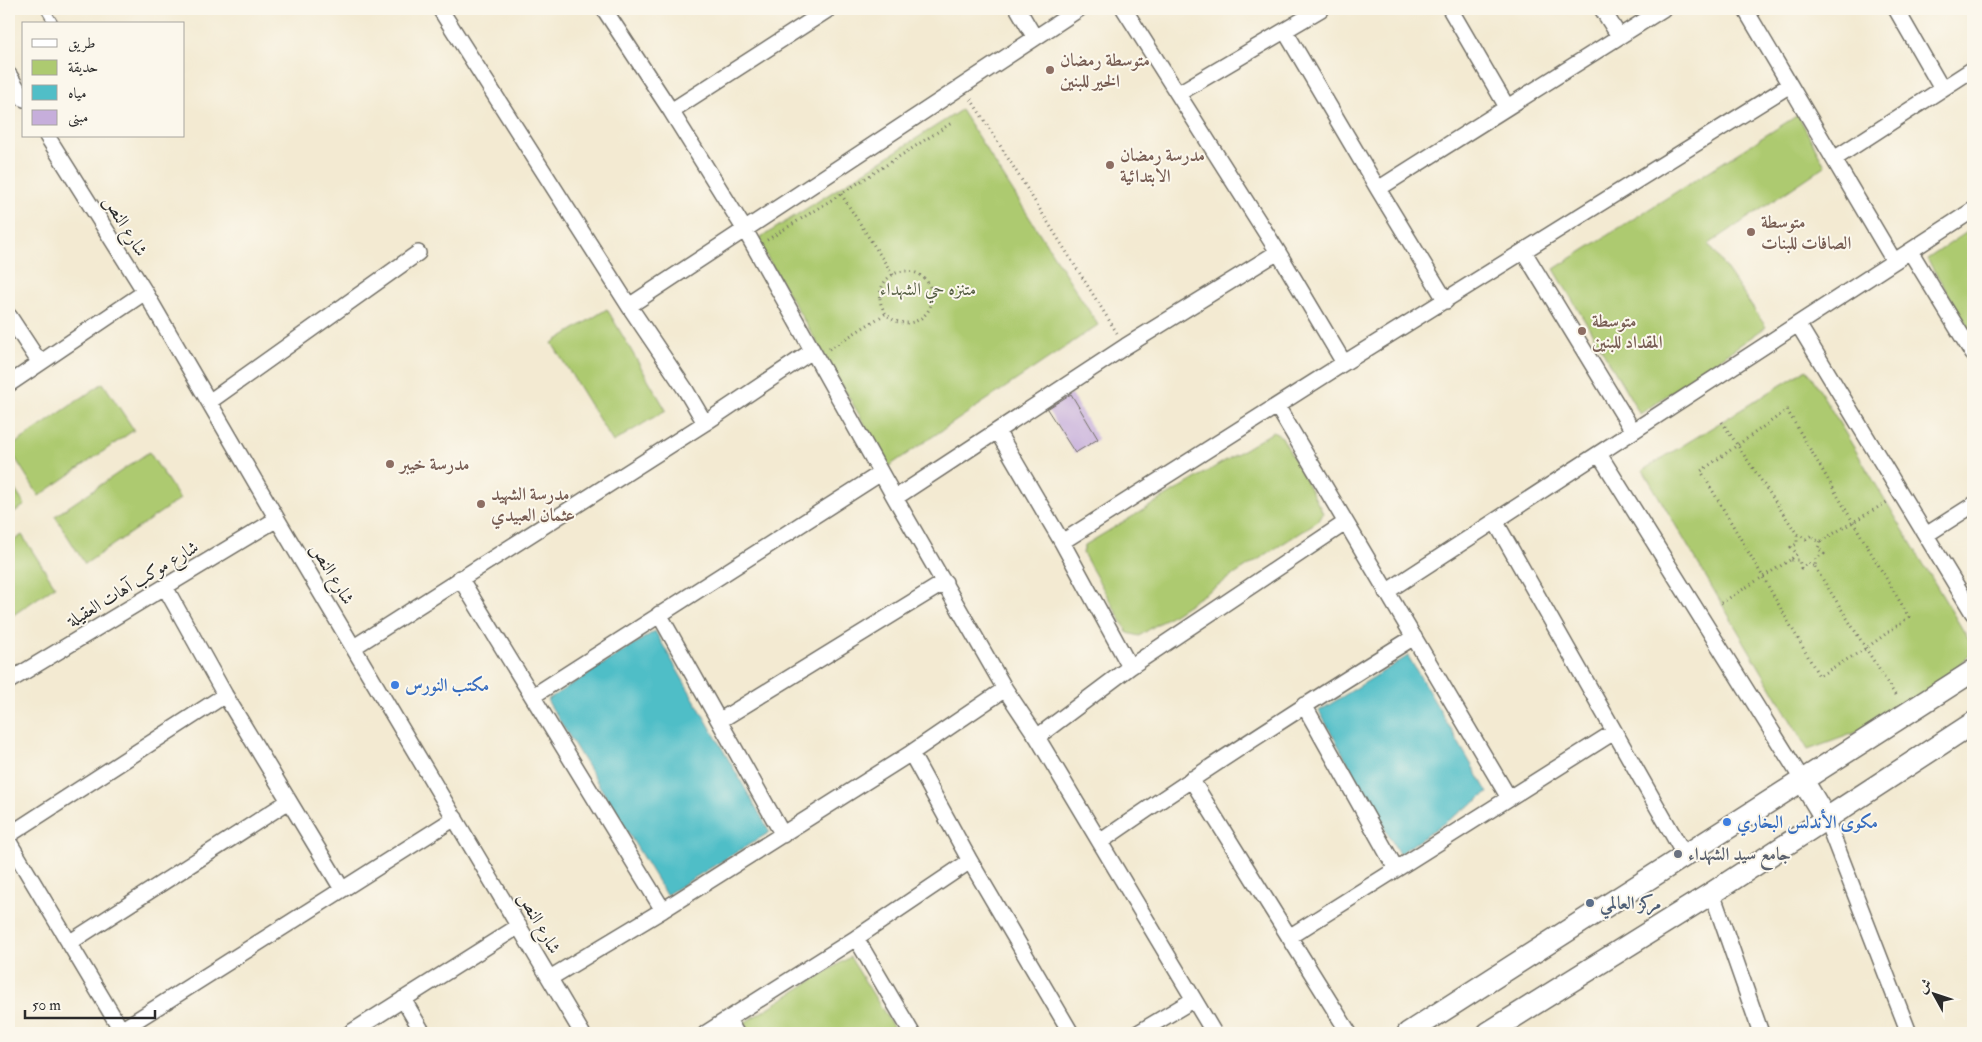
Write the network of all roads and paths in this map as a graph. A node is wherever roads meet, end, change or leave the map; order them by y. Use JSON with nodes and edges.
{"nodes":[{"id":1,"x":45,"y":9,"type":"edge"},
{"id":2,"x":440,"y":9,"type":"edge"},
{"id":3,"x":604,"y":9,"type":"edge"},
{"id":4,"x":829,"y":9,"type":"edge"},
{"id":5,"x":1018,"y":9,"type":"edge"},
{"id":6,"x":1079,"y":9,"type":"edge"},
{"id":7,"x":1124,"y":9,"type":"edge"},
{"id":8,"x":1321,"y":9,"type":"edge"},
{"id":9,"x":1450,"y":9,"type":"edge"},
{"id":10,"x":1602,"y":9,"type":"edge"},
{"id":11,"x":1663,"y":9,"type":"edge"},
{"id":12,"x":1745,"y":9,"type":"edge"},
{"id":13,"x":1896,"y":9,"type":"edge"},
{"id":14,"x":53,"y":22,"type":"edge"},
{"id":15,"x":1285,"y":31,"type":"junction"},
{"id":16,"x":1620,"y":36,"type":"junction"},
{"id":17,"x":1035,"y":38,"type":"junction"},
{"id":18,"x":1973,"y":68,"type":"edge"},
{"id":19,"x":9,"y":76,"type":"edge"},
{"id":20,"x":1790,"y":85,"type":"junction"},
{"id":21,"x":962,"y":86,"type":"junction"},
{"id":22,"x":1942,"y":89,"type":"junction"},
{"id":23,"x":1179,"y":93,"type":"junction"},
{"id":24,"x":22,"y":96,"type":"edge"},
{"id":25,"x":1508,"y":107,"type":"junction"},
{"id":26,"x":671,"y":111,"type":"junction"},
{"id":27,"x":953,"y":122,"type":"dead end"},
{"id":28,"x":48,"y":138,"type":"edge"},
{"id":29,"x":1834,"y":159,"type":"junction"},
{"id":30,"x":1378,"y":189,"type":"junction"},
{"id":31,"x":841,"y":194,"type":"junction"},
{"id":32,"x":1973,"y":210,"type":"edge"},
{"id":33,"x":744,"y":230,"type":"junction"},
{"id":34,"x":768,"y":246,"type":"dead end"},
{"id":35,"x":1910,"y":251,"type":"junction"},
{"id":36,"x":1278,"y":252,"type":"junction"},
{"id":37,"x":1524,"y":252,"type":"junction"},
{"id":38,"x":418,"y":253,"type":"dead end"},
{"id":39,"x":1894,"y":261,"type":"junction"},
{"id":40,"x":893,"y":275,"type":"junction"},
{"id":41,"x":145,"y":292,"type":"junction"},
{"id":42,"x":1446,"y":301,"type":"junction"},
{"id":43,"x":630,"y":306,"type":"junction"},
{"id":44,"x":886,"y":314,"type":"junction"},
{"id":45,"x":9,"y":316,"type":"edge"},
{"id":46,"x":1798,"y":324,"type":"junction"},
{"id":47,"x":1126,"y":346,"type":"junction"},
{"id":48,"x":814,"y":354,"type":"junction"},
{"id":49,"x":1973,"y":354,"type":"edge"},
{"id":50,"x":40,"y":363,"type":"junction"},
{"id":51,"x":1344,"y":364,"type":"junction"},
{"id":52,"x":9,"y":384,"type":"edge"},
{"id":53,"x":209,"y":402,"type":"junction"},
{"id":54,"x":1277,"y":406,"type":"junction"},
{"id":55,"x":1722,"y":422,"type":"dead end"},
{"id":56,"x":705,"y":423,"type":"junction"},
{"id":57,"x":997,"y":431,"type":"junction"},
{"id":58,"x":1634,"y":431,"type":"junction"},
{"id":59,"x":1738,"y":445,"type":"junction"},
{"id":60,"x":1599,"y":454,"type":"junction"},
{"id":61,"x":881,"y":473,"type":"junction"},
{"id":62,"x":895,"y":498,"type":"junction"},
{"id":63,"x":1887,"y":502,"type":"dead end"},
{"id":64,"x":1973,"y":505,"type":"edge"},
{"id":65,"x":277,"y":519,"type":"junction"},
{"id":66,"x":1495,"y":521,"type":"junction"},
{"id":67,"x":1853,"y":522,"type":"junction"},
{"id":68,"x":1345,"y":523,"type":"junction"},
{"id":69,"x":1797,"y":534,"type":"junction"},
{"id":70,"x":1926,"y":535,"type":"junction"},
{"id":71,"x":1821,"y":541,"type":"junction"},
{"id":72,"x":1062,"y":542,"type":"junction"},
{"id":73,"x":1790,"y":560,"type":"junction"},
{"id":74,"x":1815,"y":567,"type":"junction"},
{"id":75,"x":1763,"y":577,"type":"junction"},
{"id":76,"x":460,"y":578,"type":"junction"},
{"id":77,"x":945,"y":582,"type":"junction"},
{"id":78,"x":165,"y":587,"type":"junction"},
{"id":79,"x":1386,"y":592,"type":"junction"},
{"id":80,"x":1721,"y":603,"type":"dead end"},
{"id":81,"x":1973,"y":613,"type":"edge"},
{"id":82,"x":659,"y":614,"type":"junction"},
{"id":83,"x":1414,"y":637,"type":"junction"},
{"id":84,"x":354,"y":647,"type":"junction"},
{"id":85,"x":1865,"y":649,"type":"junction"},
{"id":86,"x":1130,"y":667,"type":"junction"},
{"id":87,"x":1973,"y":671,"type":"edge"},
{"id":88,"x":9,"y":681,"type":"edge"},
{"id":89,"x":1005,"y":689,"type":"junction"},
{"id":90,"x":225,"y":695,"type":"junction"},
{"id":91,"x":533,"y":696,"type":"junction"},
{"id":92,"x":1304,"y":705,"type":"junction"},
{"id":93,"x":1907,"y":714,"type":"junction"},
{"id":94,"x":719,"y":721,"type":"junction"},
{"id":95,"x":1973,"y":723,"type":"edge"},
{"id":96,"x":1614,"y":732,"type":"junction"},
{"id":97,"x":1037,"y":737,"type":"junction"},
{"id":98,"x":911,"y":753,"type":"junction"},
{"id":99,"x":1191,"y":779,"type":"junction"},
{"id":100,"x":1803,"y":781,"type":"junction"},
{"id":101,"x":1509,"y":798,"type":"junction"},
{"id":102,"x":289,"y":801,"type":"junction"},
{"id":103,"x":456,"y":818,"type":"junction"},
{"id":104,"x":1826,"y":819,"type":"junction"},
{"id":105,"x":9,"y":835,"type":"edge"},
{"id":106,"x":783,"y":835,"type":"junction"},
{"id":107,"x":9,"y":842,"type":"edge"},
{"id":108,"x":1100,"y":842,"type":"junction"},
{"id":109,"x":1685,"y":856,"type":"junction"},
{"id":110,"x":970,"y":861,"type":"junction"},
{"id":111,"x":1396,"y":869,"type":"junction"},
{"id":112,"x":342,"y":889,"type":"junction"},
{"id":113,"x":1712,"y":893,"type":"junction"},
{"id":114,"x":663,"y":910,"type":"junction"},
{"id":115,"x":519,"y":926,"type":"junction"},
{"id":116,"x":1289,"y":937,"type":"junction"},
{"id":117,"x":856,"y":938,"type":"junction"},
{"id":118,"x":69,"y":943,"type":"junction"},
{"id":119,"x":550,"y":978,"type":"junction"},
{"id":120,"x":403,"y":999,"type":"junction"},
{"id":121,"x":1192,"y":1000,"type":"junction"},
{"id":122,"x":728,"y":1020,"type":"junction"},
{"id":123,"x":1756,"y":1031,"type":"edge"},
{"id":124,"x":122,"y":1032,"type":"edge"},
{"id":125,"x":350,"y":1033,"type":"edge"},
{"id":126,"x":423,"y":1033,"type":"edge"},
{"id":127,"x":582,"y":1033,"type":"edge"},
{"id":128,"x":706,"y":1033,"type":"edge"},
{"id":129,"x":736,"y":1033,"type":"edge"},
{"id":130,"x":912,"y":1033,"type":"edge"},
{"id":131,"x":1071,"y":1033,"type":"edge"},
{"id":132,"x":1138,"y":1033,"type":"edge"},
{"id":133,"x":1214,"y":1033,"type":"edge"},
{"id":134,"x":1349,"y":1033,"type":"edge"},
{"id":135,"x":1408,"y":1033,"type":"edge"},
{"id":136,"x":1488,"y":1033,"type":"edge"},
{"id":137,"x":1909,"y":1033,"type":"edge"}],
"edges":[{"from":1,"to":14,"type":"lane"},
{"from":2,"to":43,"type":"street"},
{"from":3,"to":26,"type":"street"},
{"from":4,"to":26,"type":"street"},
{"from":5,"to":17,"type":"street"},
{"from":6,"to":17,"type":"street"},
{"from":7,"to":23,"type":"street"},
{"from":8,"to":15,"type":"street"},
{"from":9,"to":25,"type":"street"},
{"from":10,"to":16,"type":"street"},
{"from":11,"to":16,"type":"street"},
{"from":12,"to":20,"type":"street"},
{"from":13,"to":22,"type":"street"},
{"from":15,"to":23,"type":"street"},
{"from":15,"to":30,"type":"street"},
{"from":16,"to":25,"type":"street"},
{"from":17,"to":21,"type":"street"},
{"from":18,"to":22,"type":"street"},
{"from":19,"to":24,"type":"street"},
{"from":20,"to":29,"type":"street"},
{"from":20,"to":37,"type":"street"},
{"from":21,"to":33,"type":"street"},
{"from":21,"to":47,"type":"path"},
{"from":22,"to":29,"type":"street"},
{"from":23,"to":36,"type":"street"},
{"from":25,"to":30,"type":"street"},
{"from":26,"to":33,"type":"street"},
{"from":27,"to":31,"type":"path"},
{"from":28,"to":41,"type":"street","name":"شارع النص"},
{"from":29,"to":39,"type":"street"},
{"from":30,"to":42,"type":"street"},
{"from":31,"to":34,"type":"path"},
{"from":31,"to":40,"type":"path"},
{"from":32,"to":35,"type":"street"},
{"from":33,"to":43,"type":"street"},
{"from":33,"to":48,"type":"street"},
{"from":35,"to":39,"type":"street"},
{"from":35,"to":49,"type":"street"},
{"from":36,"to":47,"type":"street"},
{"from":36,"to":51,"type":"street"},
{"from":37,"to":42,"type":"street"},
{"from":37,"to":58,"type":"street"},
{"from":38,"to":53,"type":"street"},
{"from":39,"to":46,"type":"street"},
{"from":40,"to":44,"type":"path"},
{"from":40,"to":44,"type":"path"},
{"from":41,"to":50,"type":"street"},
{"from":41,"to":53,"type":"street","name":"شارع النص"},
{"from":42,"to":51,"type":"street"},
{"from":43,"to":56,"type":"street"},
{"from":44,"to":48,"type":"path"},
{"from":45,"to":50,"type":"street"},
{"from":46,"to":58,"type":"street"},
{"from":46,"to":70,"type":"street"},
{"from":47,"to":57,"type":"street"},
{"from":48,"to":56,"type":"street"},
{"from":48,"to":61,"type":"street"},
{"from":50,"to":52,"type":"street"},
{"from":51,"to":54,"type":"street"},
{"from":53,"to":65,"type":"street","name":"شارع النص"},
{"from":54,"to":68,"type":"street"},
{"from":54,"to":72,"type":"street"},
{"from":55,"to":59,"type":"path"},
{"from":56,"to":76,"type":"street"},
{"from":57,"to":62,"type":"street"},
{"from":57,"to":72,"type":"street"},
{"from":58,"to":60,"type":"street"},
{"from":59,"to":67,"type":"path"},
{"from":59,"to":69,"type":"path"},
{"from":59,"to":75,"type":"path"},
{"from":60,"to":66,"type":"street"},
{"from":60,"to":100,"type":"street"},
{"from":61,"to":62,"type":"street"},
{"from":61,"to":82,"type":"street"},
{"from":62,"to":77,"type":"street"},
{"from":63,"to":67,"type":"path"},
{"from":64,"to":70,"type":"street"},
{"from":65,"to":78,"type":"street","name":"شارع موكب آهات العقيلة"},
{"from":65,"to":84,"type":"street","name":"شارع النص"},
{"from":66,"to":79,"type":"street"},
{"from":66,"to":96,"type":"street"},
{"from":67,"to":71,"type":"path"},
{"from":67,"to":85,"type":"path"},
{"from":68,"to":79,"type":"street"},
{"from":68,"to":86,"type":"street"},
{"from":69,"to":71,"type":"path"},
{"from":69,"to":73,"type":"path"},
{"from":70,"to":81,"type":"street"},
{"from":71,"to":74,"type":"path"},
{"from":72,"to":86,"type":"street"},
{"from":73,"to":74,"type":"path"},
{"from":73,"to":75,"type":"path"},
{"from":74,"to":85,"type":"path"},
{"from":75,"to":80,"type":"path"},
{"from":75,"to":85,"type":"path"},
{"from":76,"to":84,"type":"street"},
{"from":76,"to":91,"type":"street"},
{"from":77,"to":89,"type":"street"},
{"from":77,"to":94,"type":"street"},
{"from":78,"to":88,"type":"street","name":"شارع موكب آهات العقيلة"},
{"from":78,"to":90,"type":"street"},
{"from":79,"to":83,"type":"street"},
{"from":82,"to":91,"type":"street"},
{"from":82,"to":94,"type":"street"},
{"from":83,"to":92,"type":"street"},
{"from":83,"to":101,"type":"street"},
{"from":84,"to":103,"type":"street","name":"شارع النص"},
{"from":85,"to":93,"type":"path"},
{"from":86,"to":97,"type":"street"},
{"from":87,"to":93,"type":"main road"},
{"from":89,"to":97,"type":"street"},
{"from":89,"to":98,"type":"street"},
{"from":90,"to":102,"type":"street"},
{"from":90,"to":105,"type":"street"},
{"from":91,"to":114,"type":"street"},
{"from":92,"to":99,"type":"street"},
{"from":92,"to":111,"type":"street"},
{"from":93,"to":100,"type":"main road"},
{"from":94,"to":106,"type":"street"},
{"from":95,"to":104,"type":"main road"},
{"from":96,"to":101,"type":"street"},
{"from":96,"to":109,"type":"street"},
{"from":97,"to":108,"type":"street"},
{"from":98,"to":106,"type":"street"},
{"from":98,"to":110,"type":"street"},
{"from":99,"to":108,"type":"street"},
{"from":99,"to":116,"type":"street"},
{"from":100,"to":104,"type":"main road"},
{"from":100,"to":109,"type":"main road"},
{"from":101,"to":111,"type":"street"},
{"from":102,"to":112,"type":"street"},
{"from":102,"to":118,"type":"street"},
{"from":103,"to":112,"type":"street"},
{"from":103,"to":115,"type":"street","name":"شارع النص"},
{"from":104,"to":113,"type":"main road"},
{"from":104,"to":137,"type":"street"},
{"from":106,"to":114,"type":"street"},
{"from":107,"to":118,"type":"street"},
{"from":108,"to":121,"type":"street"},
{"from":109,"to":135,"type":"main road"},
{"from":110,"to":117,"type":"street"},
{"from":110,"to":131,"type":"street"},
{"from":111,"to":116,"type":"street"},
{"from":112,"to":124,"type":"street"},
{"from":113,"to":123,"type":"street"},
{"from":113,"to":136,"type":"main road"},
{"from":114,"to":119,"type":"street"},
{"from":115,"to":119,"type":"street","name":"شارع النص"},
{"from":115,"to":120,"type":"street"},
{"from":116,"to":134,"type":"street"},
{"from":117,"to":122,"type":"street"},
{"from":117,"to":130,"type":"street"},
{"from":118,"to":124,"type":"street"},
{"from":119,"to":127,"type":"street","name":"شارع النص"},
{"from":120,"to":125,"type":"street"},
{"from":120,"to":126,"type":"street"},
{"from":121,"to":132,"type":"street"},
{"from":121,"to":133,"type":"street"},
{"from":122,"to":128,"type":"street"},
{"from":122,"to":129,"type":"street"}]}
